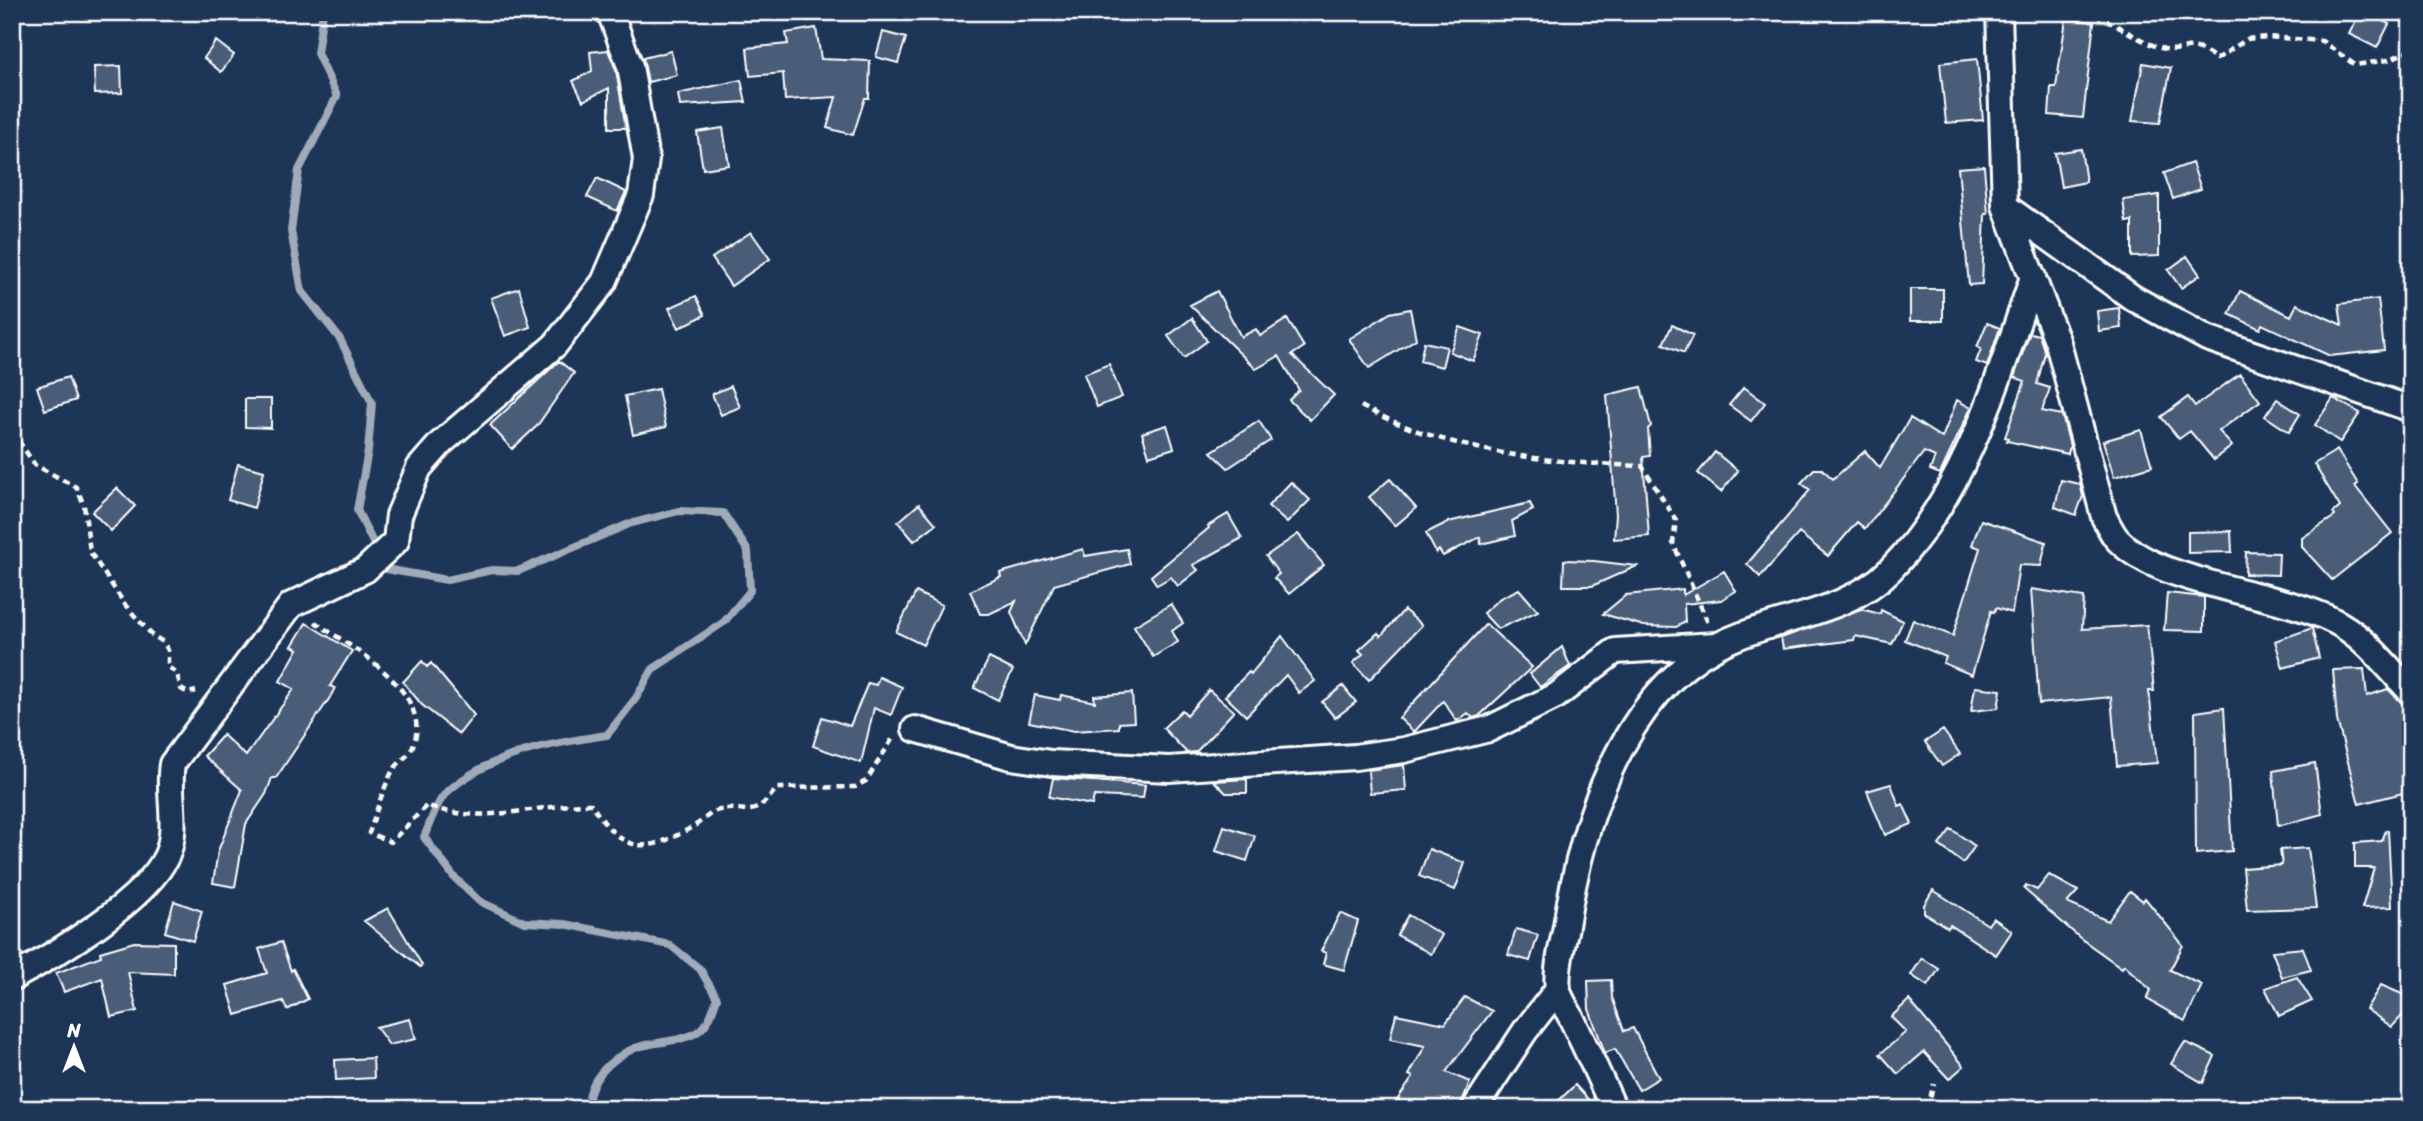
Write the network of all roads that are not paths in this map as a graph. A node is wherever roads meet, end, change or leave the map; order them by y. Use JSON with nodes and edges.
{"nodes":[{"id":1,"x":610,"y":12,"type":"edge"},
{"id":2,"x":1999,"y":12,"type":"edge"},
{"id":3,"x":2005,"y":206,"type":"junction"},
{"id":4,"x":2033,"y":277,"type":"junction"},
{"id":5,"x":2411,"y":409,"type":"edge"},
{"id":6,"x":1719,"y":645,"type":"junction"},
{"id":7,"x":2411,"y":692,"type":"edge"},
{"id":8,"x":915,"y":729,"type":"road end"},
{"id":9,"x":12,"y":978,"type":"edge"},
{"id":10,"x":1558,"y":989,"type":"junction"},
{"id":11,"x":1474,"y":1109,"type":"edge"},
{"id":12,"x":1614,"y":1109,"type":"edge"}],
"edges":[{"from":1,"to":9,"type":"street"},
{"from":2,"to":3,"type":"street"},
{"from":3,"to":4,"type":"street"},
{"from":3,"to":5,"type":"street"},
{"from":4,"to":6,"type":"street"},
{"from":4,"to":7,"type":"street"},
{"from":6,"to":8,"type":"street"},
{"from":6,"to":10,"type":"street"},
{"from":10,"to":11,"type":"street"},
{"from":10,"to":12,"type":"street"}]}
